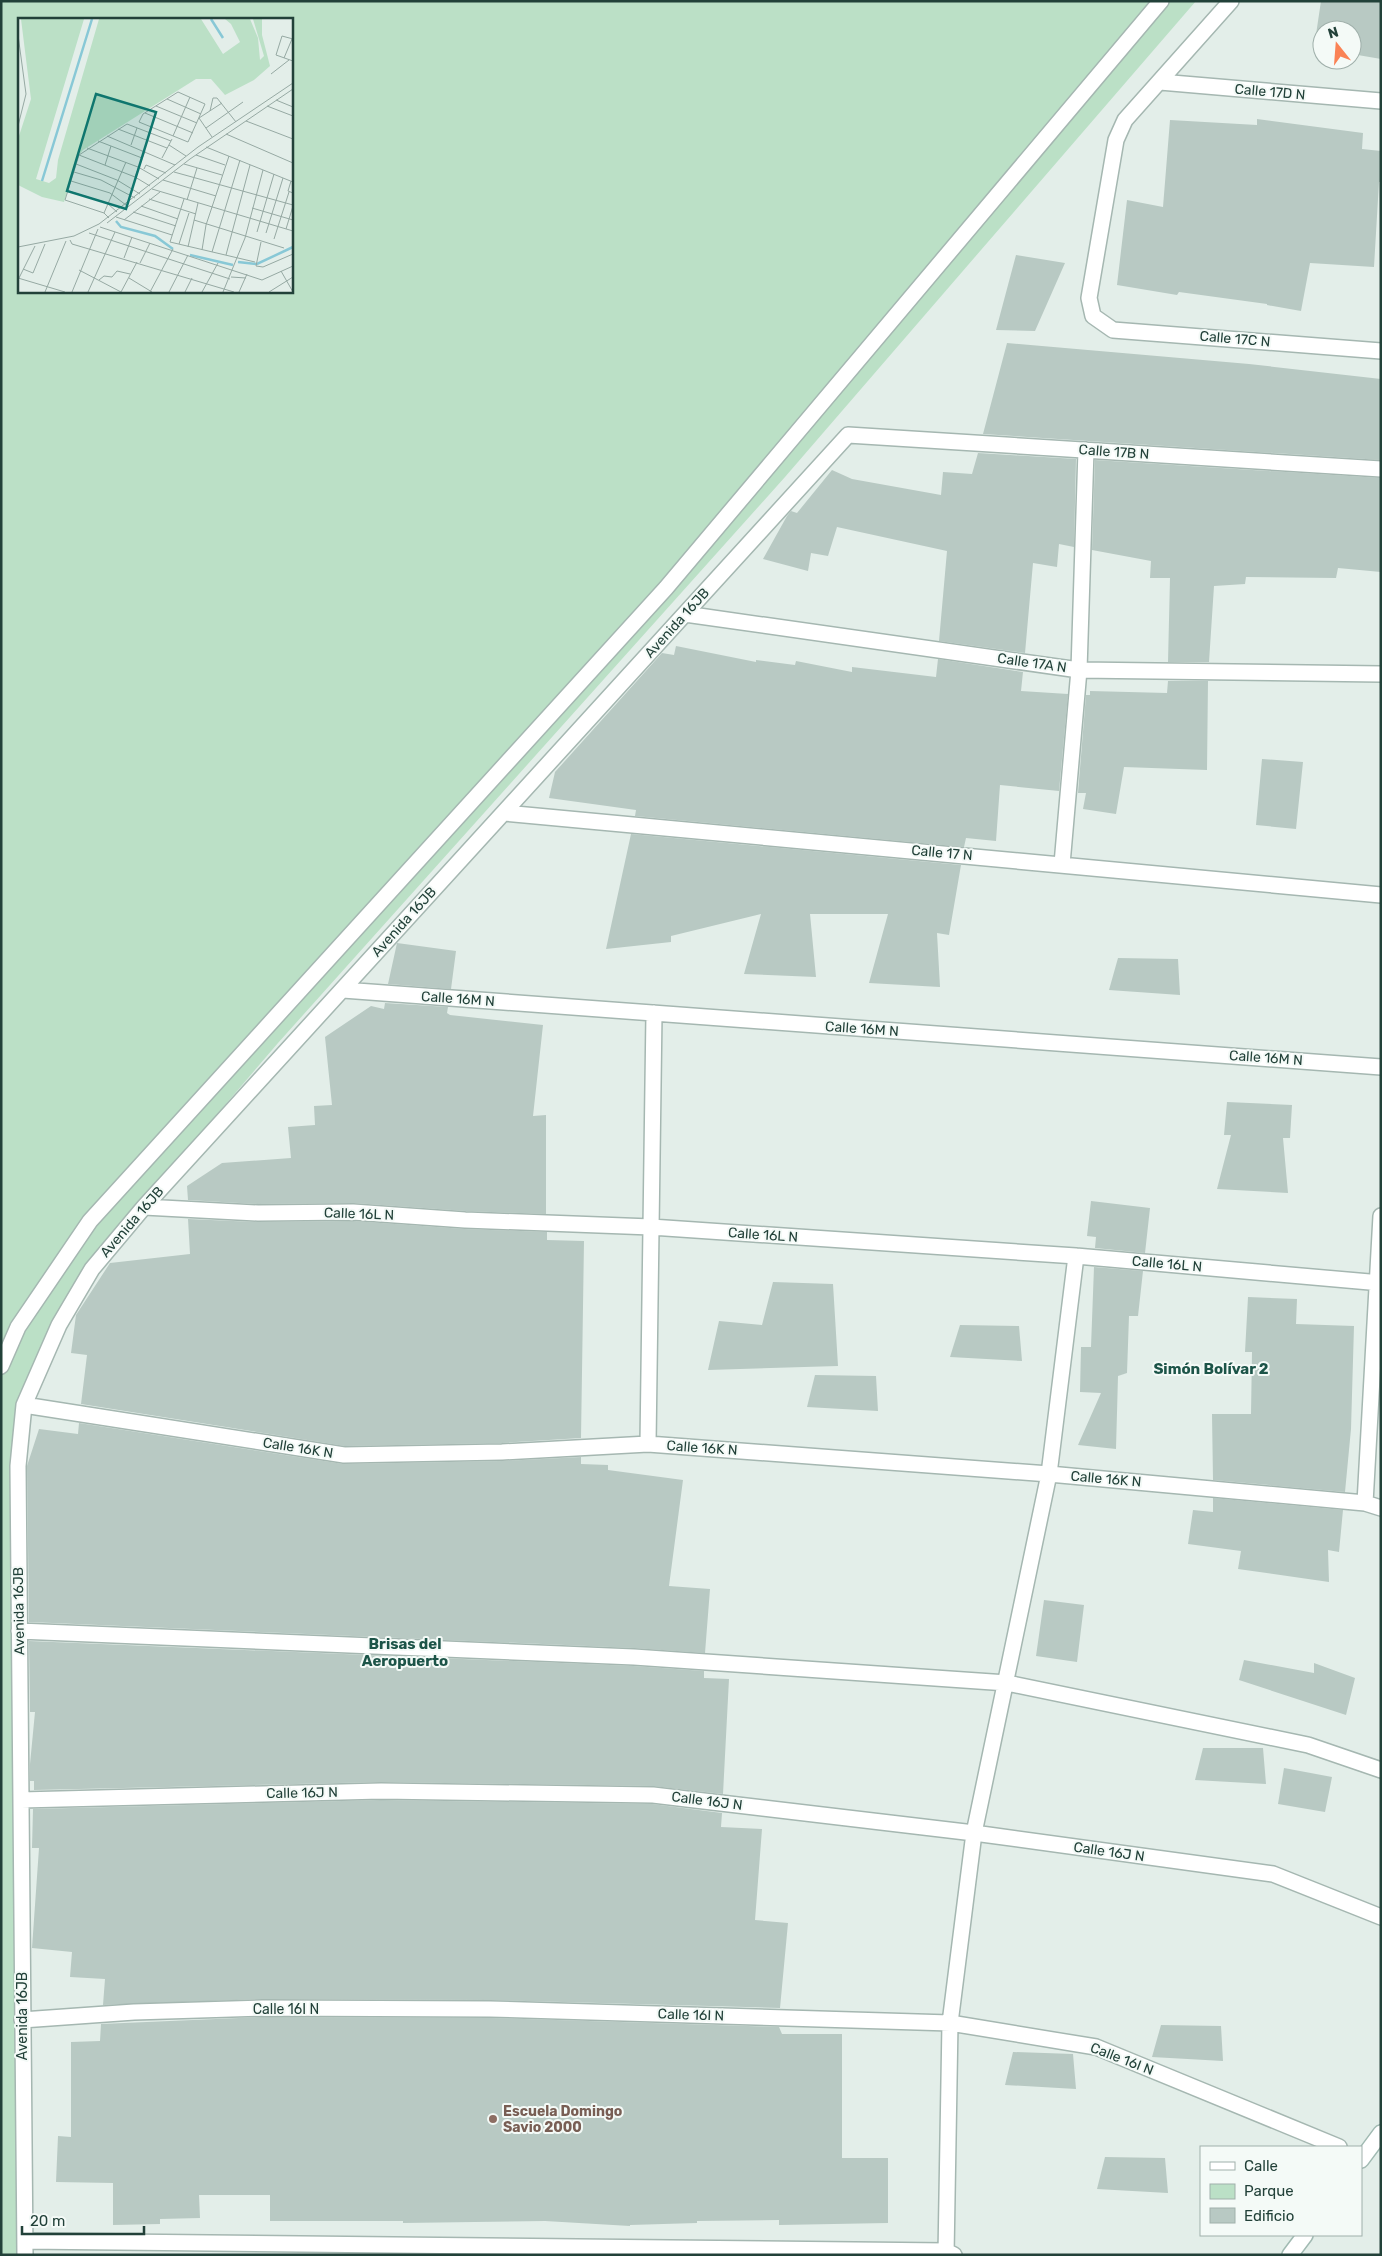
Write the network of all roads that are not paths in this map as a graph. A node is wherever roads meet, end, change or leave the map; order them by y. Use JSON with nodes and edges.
{"nodes":[{"id":1,"x":1161,"y":1,"type":"edge"},
{"id":2,"x":1231,"y":1,"type":"edge"},
{"id":3,"x":1160,"y":82,"type":"junction"},
{"id":4,"x":1381,"y":101,"type":"edge"},
{"id":5,"x":1381,"y":351,"type":"edge"},
{"id":6,"x":848,"y":435,"type":"joint"},
{"id":7,"x":1086,"y":450,"type":"junction"},
{"id":8,"x":1381,"y":469,"type":"edge"},
{"id":9,"x":686,"y":614,"type":"junction"},
{"id":10,"x":1079,"y":670,"type":"junction"},
{"id":11,"x":1381,"y":674,"type":"edge"},
{"id":12,"x":504,"y":813,"type":"junction"},
{"id":13,"x":1062,"y":864,"type":"junction"},
{"id":14,"x":1381,"y":895,"type":"edge"},
{"id":15,"x":343,"y":990,"type":"junction"},
{"id":16,"x":654,"y":1013,"type":"junction"},
{"id":17,"x":1381,"y":1067,"type":"edge"},
{"id":18,"x":144,"y":1207,"type":"junction"},
{"id":19,"x":1381,"y":1216,"type":"edge"},
{"id":20,"x":651,"y":1227,"type":"junction"},
{"id":21,"x":1076,"y":1256,"type":"junction"},
{"id":22,"x":1378,"y":1282,"type":"edge"},
{"id":23,"x":1,"y":1366,"type":"edge"},
{"id":24,"x":24,"y":1406,"type":"junction"},
{"id":25,"x":648,"y":1444,"type":"junction"},
{"id":26,"x":1049,"y":1474,"type":"junction"},
{"id":27,"x":1364,"y":1503,"type":"junction"},
{"id":28,"x":1381,"y":1508,"type":"edge"},
{"id":29,"x":19,"y":1631,"type":"junction"},
{"id":30,"x":1007,"y":1683,"type":"junction"},
{"id":31,"x":1381,"y":1770,"type":"edge"},
{"id":32,"x":21,"y":1800,"type":"junction"},
{"id":33,"x":974,"y":1833,"type":"junction"},
{"id":34,"x":1381,"y":1917,"type":"edge"},
{"id":35,"x":22,"y":2020,"type":"junction"},
{"id":36,"x":950,"y":2023,"type":"junction"},
{"id":37,"x":1381,"y":2133,"type":"edge"},
{"id":38,"x":1337,"y":2146,"type":"edge"},
{"id":39,"x":1362,"y":2158,"type":"edge"},
{"id":40,"x":1304,"y":2236,"type":"edge"},
{"id":41,"x":25,"y":2248,"type":"edge"},
{"id":42,"x":948,"y":2253,"type":"edge"},
{"id":43,"x":1290,"y":2255,"type":"edge"}],
"edges":[{"from":1,"to":23,"type":"street"},
{"from":2,"to":3,"type":"street"},
{"from":3,"to":4,"type":"street","name":"Calle 17D N"},
{"from":3,"to":5,"type":"street","name":"Calle 17C N"},
{"from":6,"to":7,"type":"street","name":"Calle 17B N"},
{"from":6,"to":9,"type":"street","name":"Avenida 16JB"},
{"from":7,"to":8,"type":"street","name":"Calle 17B N"},
{"from":7,"to":10,"type":"street"},
{"from":9,"to":10,"type":"street","name":"Calle 17A N"},
{"from":9,"to":12,"type":"street","name":"Avenida 16JB"},
{"from":10,"to":11,"type":"street","name":"Calle 17A N"},
{"from":10,"to":13,"type":"street"},
{"from":12,"to":13,"type":"street","name":"Calle 17 N"},
{"from":12,"to":15,"type":"street","name":"Avenida 16JB"},
{"from":13,"to":14,"type":"street","name":"Calle 17 N"},
{"from":15,"to":16,"type":"street","name":"Calle 16M N"},
{"from":15,"to":18,"type":"street","name":"Avenida 16JB"},
{"from":16,"to":17,"type":"street","name":"Calle 16M N"},
{"from":16,"to":20,"type":"street"},
{"from":18,"to":20,"type":"street","name":"Calle 16L N"},
{"from":18,"to":24,"type":"street","name":"Avenida 16JB"},
{"from":19,"to":22,"type":"street"},
{"from":20,"to":21,"type":"street","name":"Calle 16L N"},
{"from":20,"to":25,"type":"street"},
{"from":21,"to":22,"type":"street","name":"Calle 16L N"},
{"from":21,"to":26,"type":"street"},
{"from":22,"to":27,"type":"street"},
{"from":24,"to":25,"type":"street","name":"Calle 16K N"},
{"from":24,"to":29,"type":"street","name":"Avenida 16JB"},
{"from":25,"to":26,"type":"street","name":"Calle 16K N"},
{"from":26,"to":27,"type":"street","name":"Calle 16K N"},
{"from":26,"to":30,"type":"street"},
{"from":27,"to":28,"type":"street","name":"Calle 16K N"},
{"from":29,"to":30,"type":"street"},
{"from":29,"to":32,"type":"street","name":"Avenida 16JB"},
{"from":30,"to":31,"type":"street"},
{"from":30,"to":33,"type":"street"},
{"from":32,"to":33,"type":"street","name":"Calle 16J N"},
{"from":32,"to":35,"type":"street","name":"Avenida 16JB"},
{"from":33,"to":34,"type":"street","name":"Calle 16J N"},
{"from":33,"to":36,"type":"street"},
{"from":35,"to":36,"type":"street","name":"Calle 16I N"},
{"from":35,"to":41,"type":"street","name":"Avenida 16JB"},
{"from":36,"to":38,"type":"street","name":"Calle 16I N"},
{"from":36,"to":42,"type":"street"},
{"from":37,"to":39,"type":"street"},
{"from":40,"to":43,"type":"street"},
{"from":41,"to":42,"type":"street"}]}
